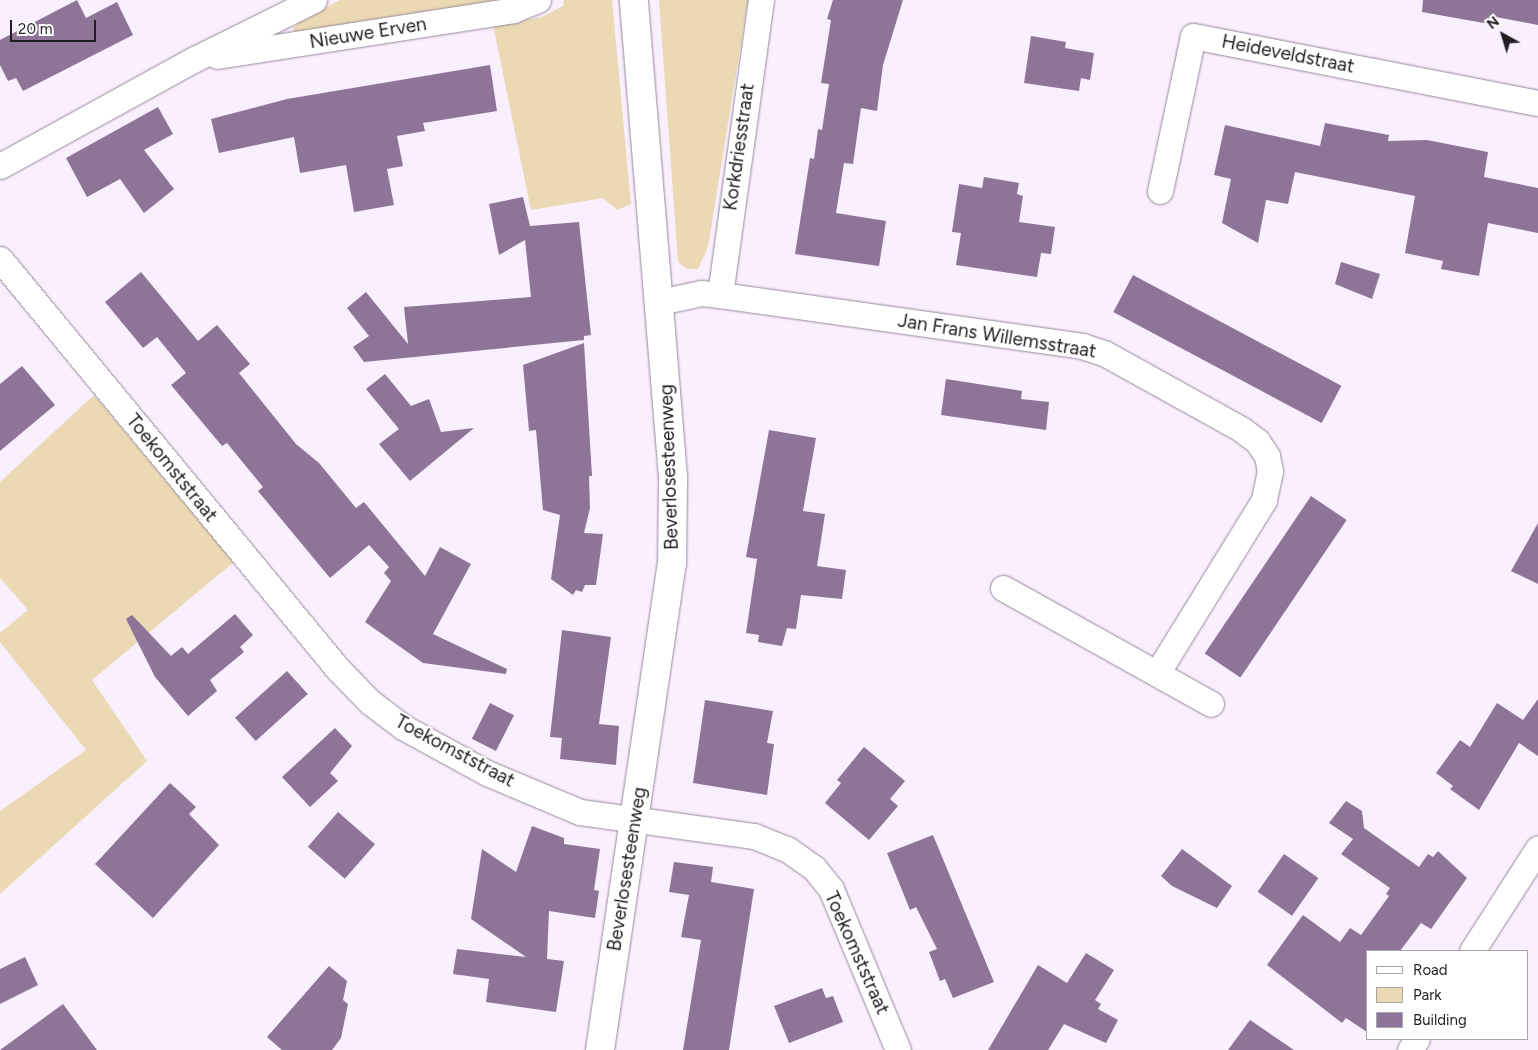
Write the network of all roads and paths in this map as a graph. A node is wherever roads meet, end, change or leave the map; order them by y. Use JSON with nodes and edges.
{"nodes":[{"id":1,"x":538,"y":0,"type":"edge"},
{"id":2,"x":634,"y":0,"type":"edge"},
{"id":3,"x":761,"y":0,"type":"edge"},
{"id":4,"x":305,"y":2,"type":"edge"},
{"id":5,"x":195,"y":58,"type":"junction"},
{"id":6,"x":1538,"y":103,"type":"edge"},
{"id":7,"x":0,"y":166,"type":"edge"},
{"id":8,"x":1160,"y":191,"type":"dead end"},
{"id":9,"x":0,"y":259,"type":"edge"},
{"id":10,"x":720,"y":295,"type":"junction"},
{"id":11,"x":660,"y":302,"type":"junction"},
{"id":12,"x":1003,"y":588,"type":"dead end"},
{"id":13,"x":1158,"y":673,"type":"junction"},
{"id":14,"x":1211,"y":704,"type":"dead end"},
{"id":15,"x":636,"y":818,"type":"junction"},
{"id":16,"x":1538,"y":848,"type":"edge"},
{"id":17,"x":1473,"y":950,"type":"edge"},
{"id":18,"x":600,"y":1050,"type":"edge"},
{"id":19,"x":898,"y":1050,"type":"edge"}],
"edges":[{"from":1,"to":5,"type":"street","name":"Nieuwe Erven"},
{"from":2,"to":11,"type":"street","name":"Beverlosesteenweg"},
{"from":3,"to":10,"type":"street","name":"Korkdriesstraat"},
{"from":4,"to":5,"type":"street","name":"Nieuwe Erven"},
{"from":5,"to":7,"type":"street","name":"Nieuwe Erven"},
{"from":6,"to":8,"type":"street","name":"Heideveldstraat"},
{"from":9,"to":15,"type":"street","name":"Toekomststraat"},
{"from":10,"to":11,"type":"street","name":"Jan Frans Willemsstraat"},
{"from":10,"to":13,"type":"street","name":"Jan Frans Willemsstraat"},
{"from":11,"to":15,"type":"street","name":"Beverlosesteenweg"},
{"from":12,"to":13,"type":"street"},
{"from":13,"to":14,"type":"street"},
{"from":15,"to":18,"type":"street","name":"Beverlosesteenweg"},
{"from":15,"to":19,"type":"street","name":"Toekomststraat"},
{"from":16,"to":17,"type":"street"}]}
